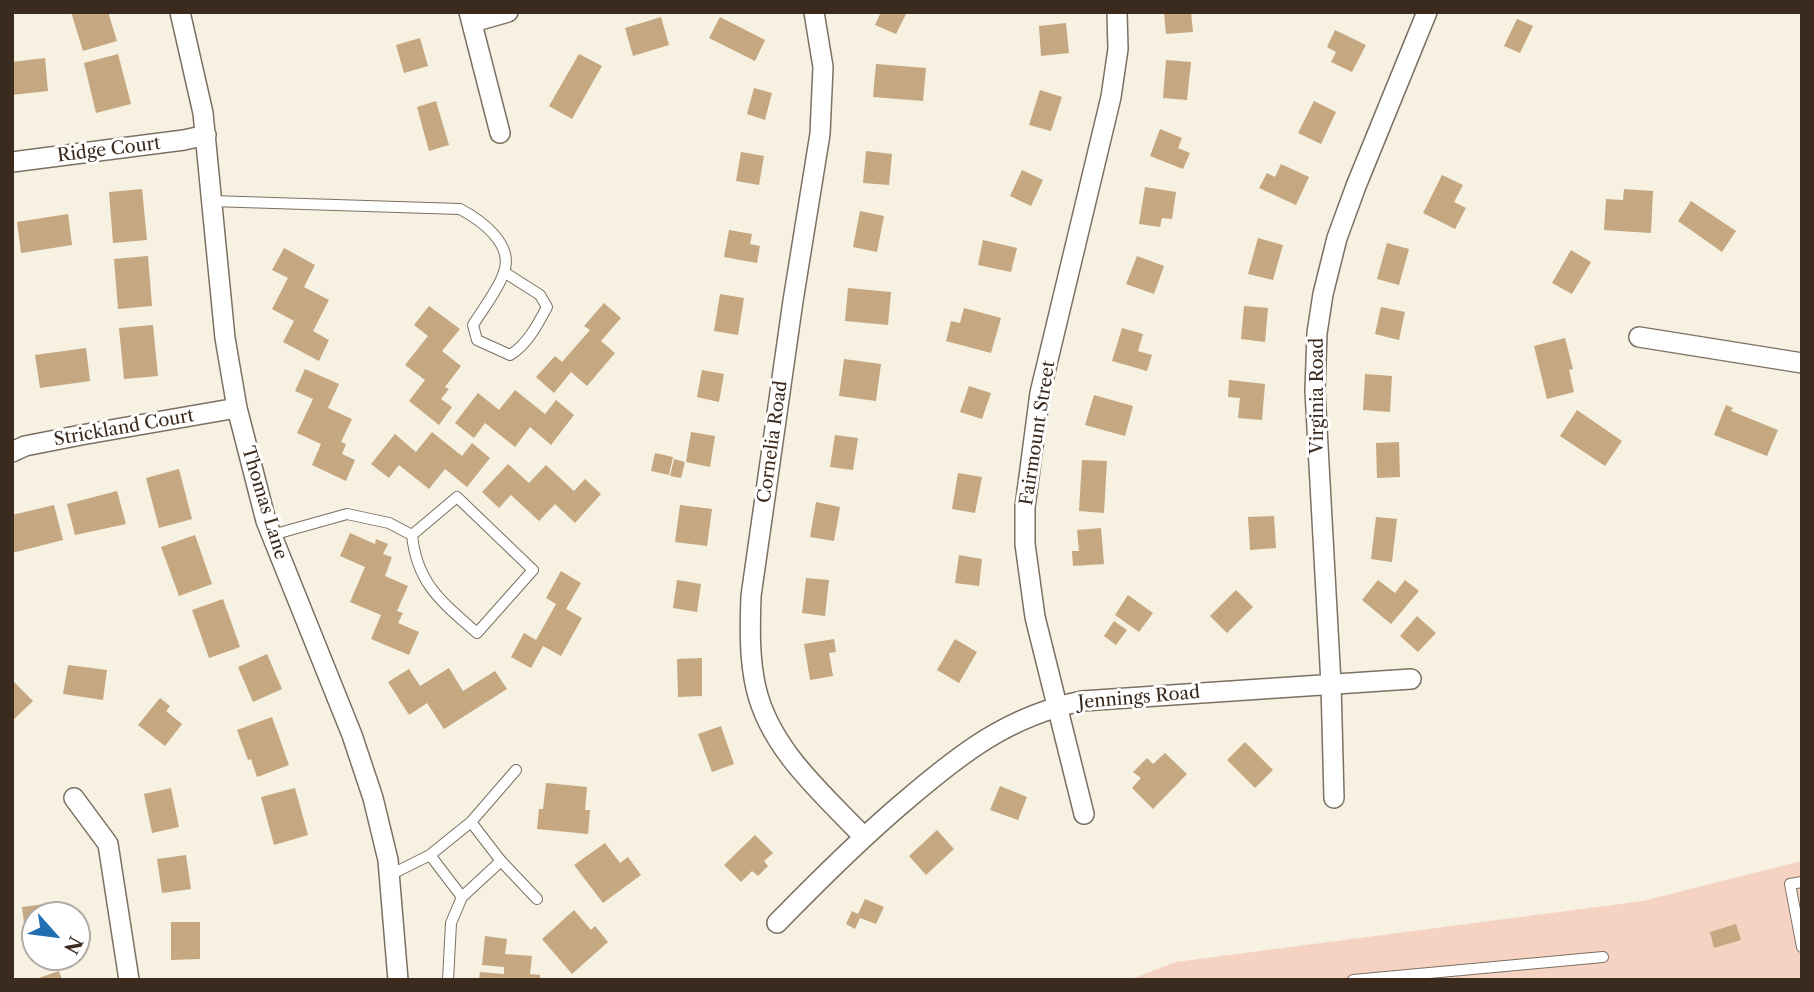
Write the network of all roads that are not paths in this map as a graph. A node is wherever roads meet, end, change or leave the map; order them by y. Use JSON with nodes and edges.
{"nodes":[{"id":1,"x":180,"y":12,"type":"edge"},
{"id":2,"x":508,"y":12,"type":"edge"},
{"id":3,"x":814,"y":12,"type":"edge"},
{"id":4,"x":1117,"y":12,"type":"edge"},
{"id":5,"x":1427,"y":12,"type":"edge"},
{"id":6,"x":471,"y":17,"type":"edge"},
{"id":7,"x":500,"y":133,"type":"dead end"},
{"id":8,"x":206,"y":135,"type":"junction"},
{"id":9,"x":12,"y":162,"type":"edge"},
{"id":10,"x":211,"y":201,"type":"junction"},
{"id":11,"x":504,"y":272,"type":"junction"},
{"id":12,"x":1639,"y":337,"type":"dead end"},
{"id":13,"x":1802,"y":363,"type":"edge"},
{"id":14,"x":237,"y":408,"type":"junction"},
{"id":15,"x":12,"y":452,"type":"edge"},
{"id":16,"x":272,"y":535,"type":"junction"},
{"id":17,"x":412,"y":535,"type":"junction"},
{"id":18,"x":1411,"y":679,"type":"dead end"},
{"id":19,"x":1331,"y":684,"type":"junction"},
{"id":20,"x":1057,"y":706,"type":"junction"},
{"id":21,"x":516,"y":770,"type":"dead end"},
{"id":22,"x":74,"y":798,"type":"dead end"},
{"id":23,"x":1334,"y":798,"type":"dead end"},
{"id":24,"x":1084,"y":814,"type":"dead end"},
{"id":25,"x":471,"y":822,"type":"junction"},
{"id":26,"x":863,"y":836,"type":"junction"},
{"id":27,"x":430,"y":855,"type":"junction"},
{"id":28,"x":501,"y":861,"type":"junction"},
{"id":29,"x":390,"y":875,"type":"junction"},
{"id":30,"x":1802,"y":882,"type":"edge"},
{"id":31,"x":462,"y":897,"type":"junction"},
{"id":32,"x":537,"y":899,"type":"dead end"},
{"id":33,"x":777,"y":923,"type":"dead end"},
{"id":34,"x":1802,"y":947,"type":"edge"},
{"id":35,"x":1603,"y":957,"type":"dead end"},
{"id":36,"x":129,"y":980,"type":"edge"},
{"id":37,"x":398,"y":980,"type":"edge"},
{"id":38,"x":448,"y":980,"type":"edge"},
{"id":39,"x":1353,"y":980,"type":"edge"}],
"edges":[{"from":1,"to":8,"type":"street","name":"Thomas Lane"},
{"from":2,"to":6,"type":"street"},
{"from":3,"to":26,"type":"street","name":"Cornelia Road"},
{"from":4,"to":20,"type":"street","name":"Fairmount Street"},
{"from":5,"to":19,"type":"street","name":"Virginia Road"},
{"from":6,"to":7,"type":"street"},
{"from":8,"to":9,"type":"street","name":"Ridge Court"},
{"from":8,"to":10,"type":"street","name":"Thomas Lane"},
{"from":10,"to":11,"type":"lane"},
{"from":10,"to":14,"type":"street","name":"Thomas Lane"},
{"from":11,"to":11,"type":"lane"},
{"from":12,"to":13,"type":"street"},
{"from":14,"to":15,"type":"street","name":"Strickland Court"},
{"from":14,"to":16,"type":"street","name":"Thomas Lane"},
{"from":16,"to":17,"type":"lane"},
{"from":16,"to":29,"type":"street","name":"Thomas Lane"},
{"from":17,"to":17,"type":"lane"},
{"from":18,"to":19,"type":"street","name":"Jennings Road"},
{"from":19,"to":20,"type":"street","name":"Jennings Road"},
{"from":19,"to":23,"type":"street","name":"Virginia Road"},
{"from":20,"to":24,"type":"street","name":"Fairmount Street"},
{"from":20,"to":26,"type":"street","name":"Jennings Road"},
{"from":21,"to":25,"type":"lane"},
{"from":22,"to":36,"type":"street"},
{"from":25,"to":27,"type":"lane"},
{"from":25,"to":28,"type":"lane"},
{"from":26,"to":33,"type":"street","name":"Jennings Road"},
{"from":27,"to":29,"type":"lane"},
{"from":27,"to":31,"type":"lane"},
{"from":28,"to":31,"type":"lane"},
{"from":28,"to":32,"type":"lane"},
{"from":29,"to":37,"type":"street","name":"Thomas Lane"},
{"from":30,"to":34,"type":"lane"},
{"from":31,"to":38,"type":"lane"},
{"from":35,"to":39,"type":"lane"}]}
